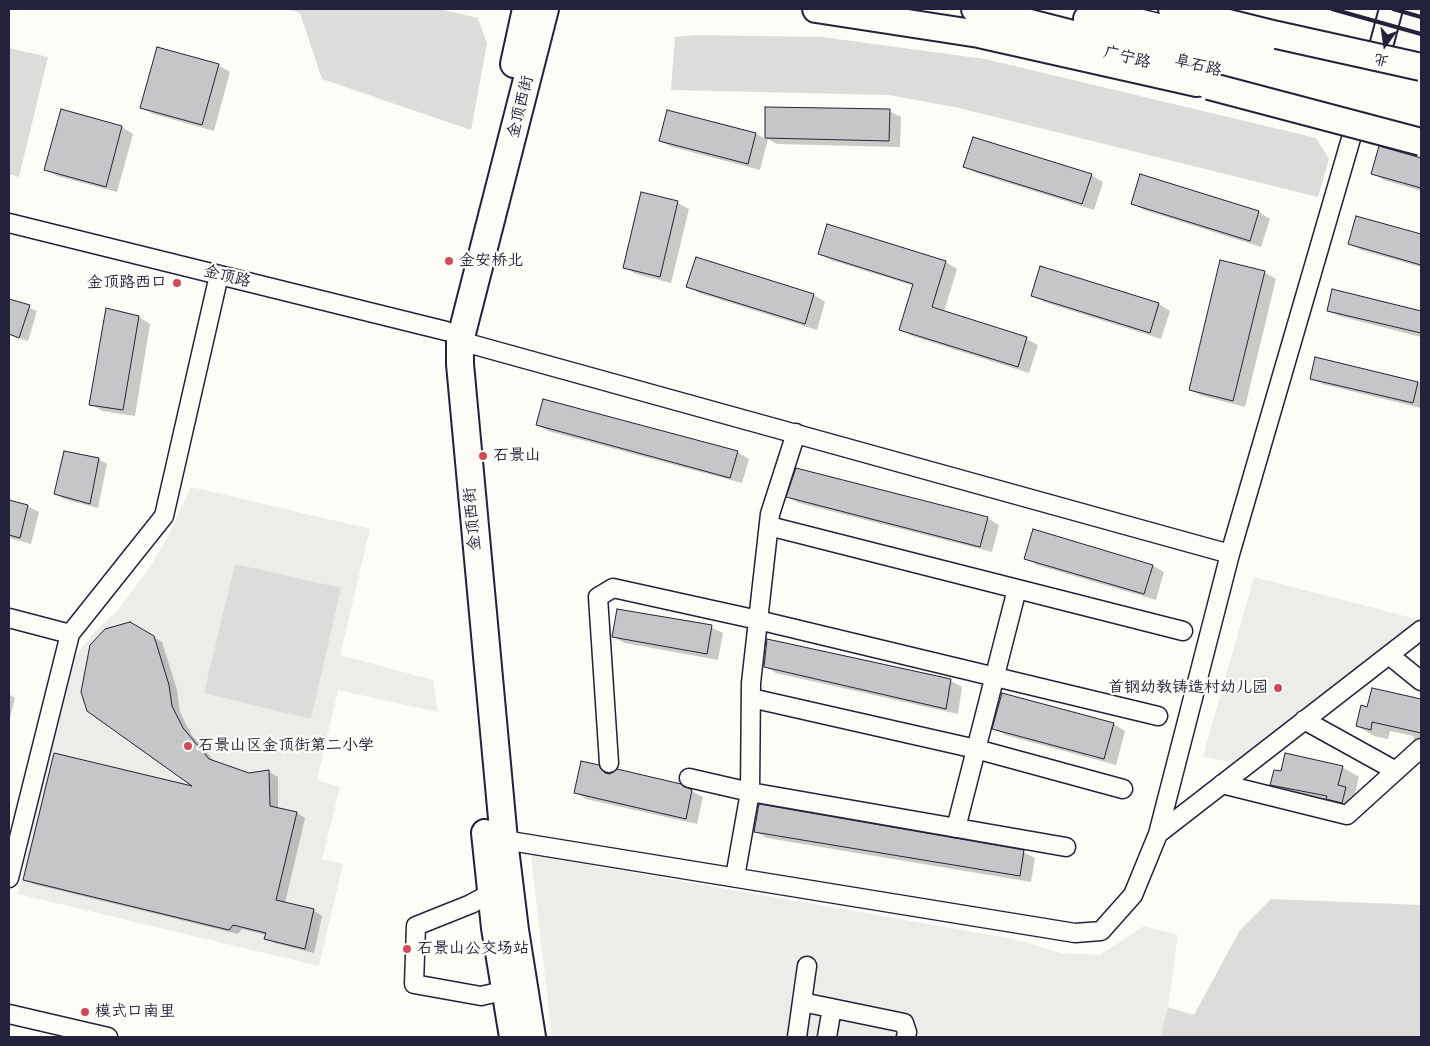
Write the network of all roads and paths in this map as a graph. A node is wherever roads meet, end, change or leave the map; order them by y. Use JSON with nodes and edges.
{"nodes":[{"id":1,"x":526,"y":9,"type":"edge"},
{"id":2,"x":545,"y":9,"type":"edge"},
{"id":3,"x":816,"y":9,"type":"edge"},
{"id":4,"x":888,"y":9,"type":"edge"},
{"id":5,"x":975,"y":9,"type":"edge"},
{"id":6,"x":1047,"y":9,"type":"edge"},
{"id":7,"x":1102,"y":9,"type":"edge"},
{"id":8,"x":1172,"y":9,"type":"edge"},
{"id":9,"x":1391,"y":9,"type":"edge"},
{"id":10,"x":1421,"y":67,"type":"edge"},
{"id":11,"x":1373,"y":76,"type":"junction"},
{"id":12,"x":1421,"y":88,"type":"edge"},
{"id":13,"x":1421,"y":102,"type":"edge"},
{"id":14,"x":1357,"y":118,"type":"junction"},
{"id":15,"x":1421,"y":123,"type":"edge"},
{"id":16,"x":1421,"y":135,"type":"edge"},
{"id":17,"x":1421,"y":142,"type":"edge"},
{"id":18,"x":9,"y":223,"type":"edge"},
{"id":19,"x":219,"y":275,"type":"junction"},
{"id":20,"x":453,"y":336,"type":"junction"},
{"id":21,"x":796,"y":433,"type":"junction"},
{"id":22,"x":769,"y":526,"type":"junction"},
{"id":23,"x":1230,"y":554,"type":"junction"},
{"id":24,"x":1016,"y":589,"type":"junction"},
{"id":25,"x":9,"y":618,"type":"edge"},
{"id":26,"x":758,"y":620,"type":"junction"},
{"id":27,"x":1421,"y":630,"type":"edge"},
{"id":28,"x":1183,"y":631,"type":"dead end"},
{"id":29,"x":70,"y":634,"type":"junction"},
{"id":30,"x":1389,"y":655,"type":"junction"},
{"id":31,"x":994,"y":677,"type":"junction"},
{"id":32,"x":1421,"y":680,"type":"edge"},
{"id":33,"x":751,"y":698,"type":"junction"},
{"id":34,"x":1158,"y":716,"type":"dead end"},
{"id":35,"x":1304,"y":720,"type":"junction"},
{"id":36,"x":1421,"y":748,"type":"edge"},
{"id":37,"x":976,"y":749,"type":"junction"},
{"id":38,"x":609,"y":763,"type":"dead end"},
{"id":39,"x":1396,"y":771,"type":"junction"},
{"id":40,"x":689,"y":778,"type":"dead end"},
{"id":41,"x":1222,"y":784,"type":"junction"},
{"id":42,"x":1123,"y":789,"type":"dead end"},
{"id":43,"x":750,"y":792,"type":"junction"},
{"id":44,"x":956,"y":828,"type":"junction"},
{"id":45,"x":1158,"y":834,"type":"junction"},
{"id":46,"x":504,"y":840,"type":"junction"},
{"id":47,"x":1066,"y":847,"type":"dead end"},
{"id":48,"x":735,"y":877,"type":"junction"},
{"id":49,"x":9,"y":878,"type":"edge"},
{"id":50,"x":491,"y":893,"type":"junction"},
{"id":51,"x":807,"y":966,"type":"dead end"},
{"id":52,"x":515,"y":988,"type":"junction"},
{"id":53,"x":802,"y":1002,"type":"junction"},
{"id":54,"x":832,"y":1008,"type":"junction"},
{"id":55,"x":9,"y":1014,"type":"edge"},
{"id":56,"x":108,"y":1037,"type":"edge"},
{"id":57,"x":513,"y":1037,"type":"edge"},
{"id":58,"x":532,"y":1037,"type":"edge"},
{"id":59,"x":797,"y":1037,"type":"edge"},
{"id":60,"x":827,"y":1037,"type":"edge"},
{"id":61,"x":906,"y":1037,"type":"edge"}],
"edges":[{"from":1,"to":20,"type":"highway","name":"金顶西街"},
{"from":2,"to":20,"type":"highway","name":"金顶西街"},
{"from":3,"to":17,"type":"highway","bridge":true},
{"from":4,"to":14,"type":"street","name":"广宁路"},
{"from":5,"to":15,"type":"highway","name":"阜石路"},
{"from":6,"to":13,"type":"highway","name":"阜石路"},
{"from":7,"to":11,"type":"street"},
{"from":8,"to":10,"type":"highway","bridge":true},
{"from":9,"to":11,"type":"main road"},
{"from":11,"to":12,"type":"street"},
{"from":14,"to":16,"type":"street","name":"广宁路"},
{"from":14,"to":23,"type":"street"},
{"from":18,"to":19,"type":"street","name":"金顶路"},
{"from":19,"to":20,"type":"street","name":"金顶路"},
{"from":19,"to":29,"type":"street"},
{"from":20,"to":21,"type":"street","name":"金顶路"},
{"from":20,"to":46,"type":"highway","name":"金顶西街"},
{"from":20,"to":50,"type":"highway","name":"金顶西街"},
{"from":21,"to":22,"type":"street"},
{"from":21,"to":23,"type":"street","name":"金顶路"},
{"from":22,"to":24,"type":"street"},
{"from":22,"to":26,"type":"street"},
{"from":23,"to":45,"type":"street"},
{"from":24,"to":28,"type":"street"},
{"from":24,"to":31,"type":"street"},
{"from":25,"to":29,"type":"street"},
{"from":26,"to":31,"type":"street"},
{"from":26,"to":33,"type":"street"},
{"from":26,"to":38,"type":"street"},
{"from":27,"to":30,"type":"street"},
{"from":29,"to":49,"type":"street"},
{"from":30,"to":32,"type":"street"},
{"from":30,"to":35,"type":"street"},
{"from":31,"to":34,"type":"street"},
{"from":31,"to":37,"type":"street"},
{"from":33,"to":37,"type":"street"},
{"from":33,"to":43,"type":"street"},
{"from":35,"to":39,"type":"street"},
{"from":35,"to":41,"type":"street"},
{"from":36,"to":39,"type":"street"},
{"from":37,"to":42,"type":"street"},
{"from":37,"to":44,"type":"street"},
{"from":39,"to":41,"type":"street"},
{"from":40,"to":43,"type":"street"},
{"from":41,"to":45,"type":"street"},
{"from":43,"to":44,"type":"street"},
{"from":43,"to":48,"type":"street"},
{"from":44,"to":47,"type":"street"},
{"from":45,"to":48,"type":"street"},
{"from":46,"to":48,"type":"street"},
{"from":46,"to":52,"type":"highway","name":"金顶西街"},
{"from":50,"to":52,"type":"highway","name":"金顶西街"},
{"from":50,"to":52,"type":"street"},
{"from":51,"to":53,"type":"street"},
{"from":52,"to":57,"type":"highway","name":"金顶西街"},
{"from":52,"to":58,"type":"highway","name":"金顶西街"},
{"from":53,"to":54,"type":"street"},
{"from":53,"to":59,"type":"street"},
{"from":54,"to":60,"type":"street"},
{"from":54,"to":61,"type":"street"},
{"from":55,"to":56,"type":"street"}]}
